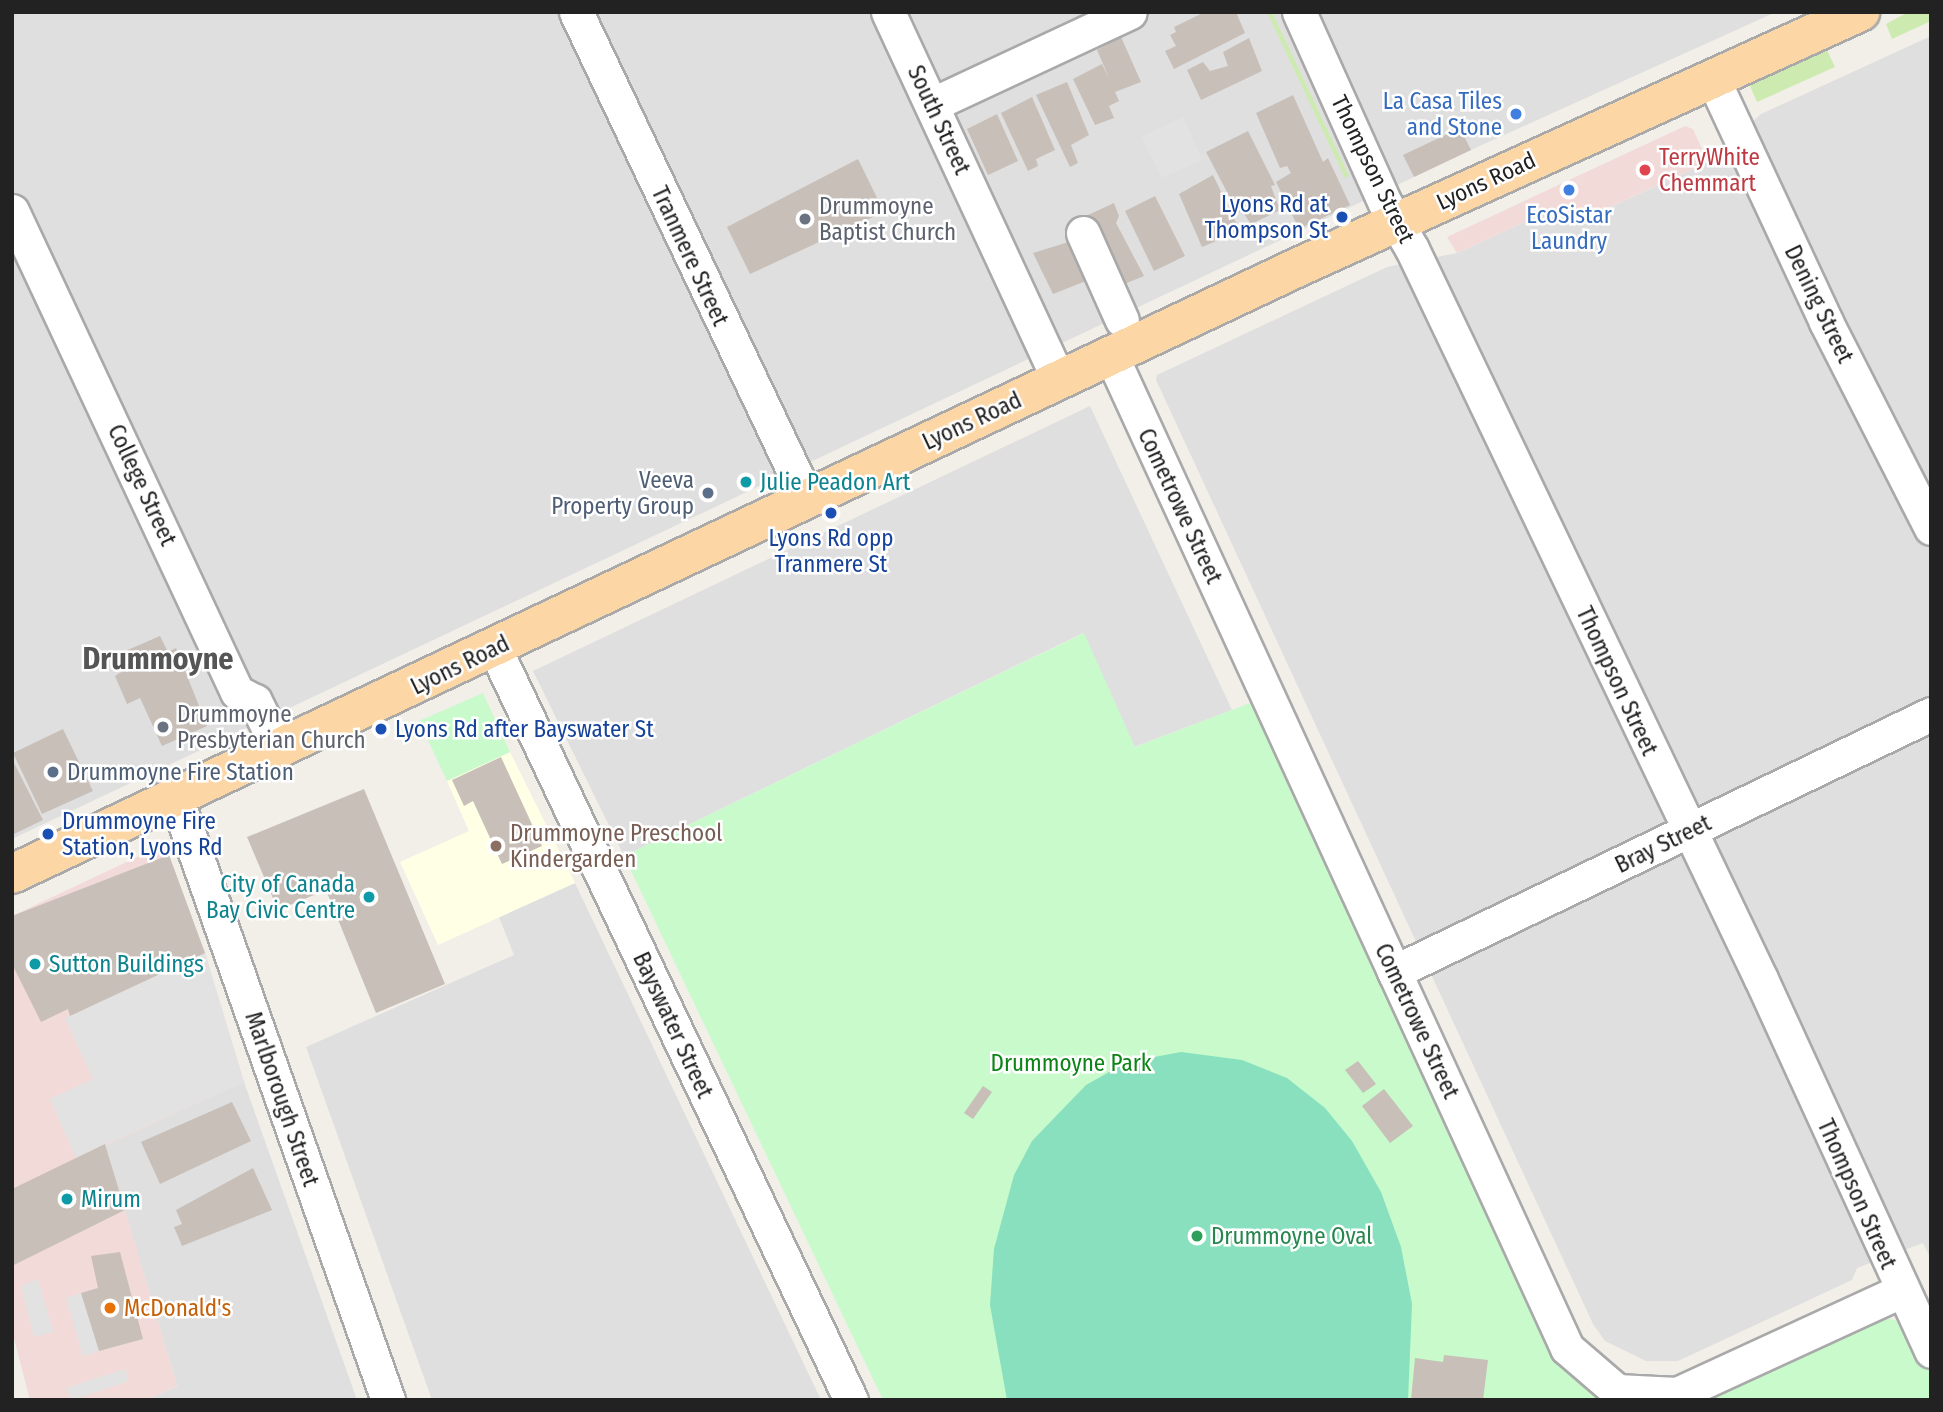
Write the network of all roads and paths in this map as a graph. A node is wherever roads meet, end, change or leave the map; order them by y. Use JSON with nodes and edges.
{"nodes":[{"id":1,"x":576,"y":12,"type":"edge"},
{"id":2,"x":888,"y":12,"type":"edge"},
{"id":3,"x":1130,"y":12,"type":"edge"},
{"id":4,"x":1299,"y":12,"type":"edge"},
{"id":5,"x":1860,"y":12,"type":"edge"},
{"id":6,"x":1712,"y":77,"type":"junction"},
{"id":7,"x":933,"y":104,"type":"junction"},
{"id":8,"x":12,"y":211,"type":"edge"},
{"id":9,"x":1396,"y":223,"type":"junction"},
{"id":10,"x":1083,"y":233,"type":"dead end"},
{"id":11,"x":1117,"y":337,"type":"junction"},
{"id":12,"x":1059,"y":380,"type":"junction"},
{"id":13,"x":807,"y":499,"type":"junction"},
{"id":14,"x":1931,"y":528,"type":"edge"},
{"id":15,"x":495,"y":649,"type":"junction"},
{"id":16,"x":1931,"y":714,"type":"edge"},
{"id":17,"x":279,"y":750,"type":"junction"},
{"id":18,"x":176,"y":798,"type":"junction"},
{"id":19,"x":1688,"y":832,"type":"junction"},
{"id":20,"x":12,"y":874,"type":"edge"},
{"id":21,"x":1394,"y":972,"type":"junction"},
{"id":22,"x":1901,"y":1291,"type":"junction"},
{"id":23,"x":1931,"y":1351,"type":"edge"},
{"id":24,"x":388,"y":1400,"type":"edge"},
{"id":25,"x":851,"y":1400,"type":"edge"}],
"edges":[{"from":1,"to":13,"type":"street","name":"Tranmere Street"},
{"from":2,"to":7,"type":"street","name":"South Street"},
{"from":3,"to":7,"type":"street"},
{"from":4,"to":9,"type":"street","name":"Thompson Street"},
{"from":5,"to":6,"type":"main road","name":"Lyons Road"},
{"from":6,"to":9,"type":"main road","name":"Lyons Road"},
{"from":6,"to":14,"type":"street","name":"Dening Street"},
{"from":7,"to":12,"type":"street","name":"South Street"},
{"from":8,"to":17,"type":"street","name":"College Street"},
{"from":9,"to":11,"type":"main road","name":"Lyons Road"},
{"from":9,"to":19,"type":"street","name":"Thompson Street"},
{"from":10,"to":11,"type":"street","name":"Cometrowe Street"},
{"from":11,"to":12,"type":"main road","name":"Lyons Road"},
{"from":11,"to":21,"type":"street","name":"Cometrowe Street"},
{"from":12,"to":13,"type":"main road","name":"Lyons Road"},
{"from":13,"to":15,"type":"main road","name":"Lyons Road"},
{"from":15,"to":17,"type":"main road","name":"Lyons Road"},
{"from":15,"to":25,"type":"street","name":"Bayswater Street"},
{"from":16,"to":19,"type":"street","name":"Bray Street"},
{"from":17,"to":18,"type":"main road","name":"Lyons Road"},
{"from":18,"to":20,"type":"main road","name":"Lyons Road"},
{"from":18,"to":24,"type":"street","name":"Marlborough Street"},
{"from":19,"to":21,"type":"street","name":"Bray Street"},
{"from":19,"to":22,"type":"street","name":"Thompson Street"},
{"from":21,"to":22,"type":"street","name":"Cometrowe Street"},
{"from":22,"to":23,"type":"street","name":"Thompson Street"}]}
